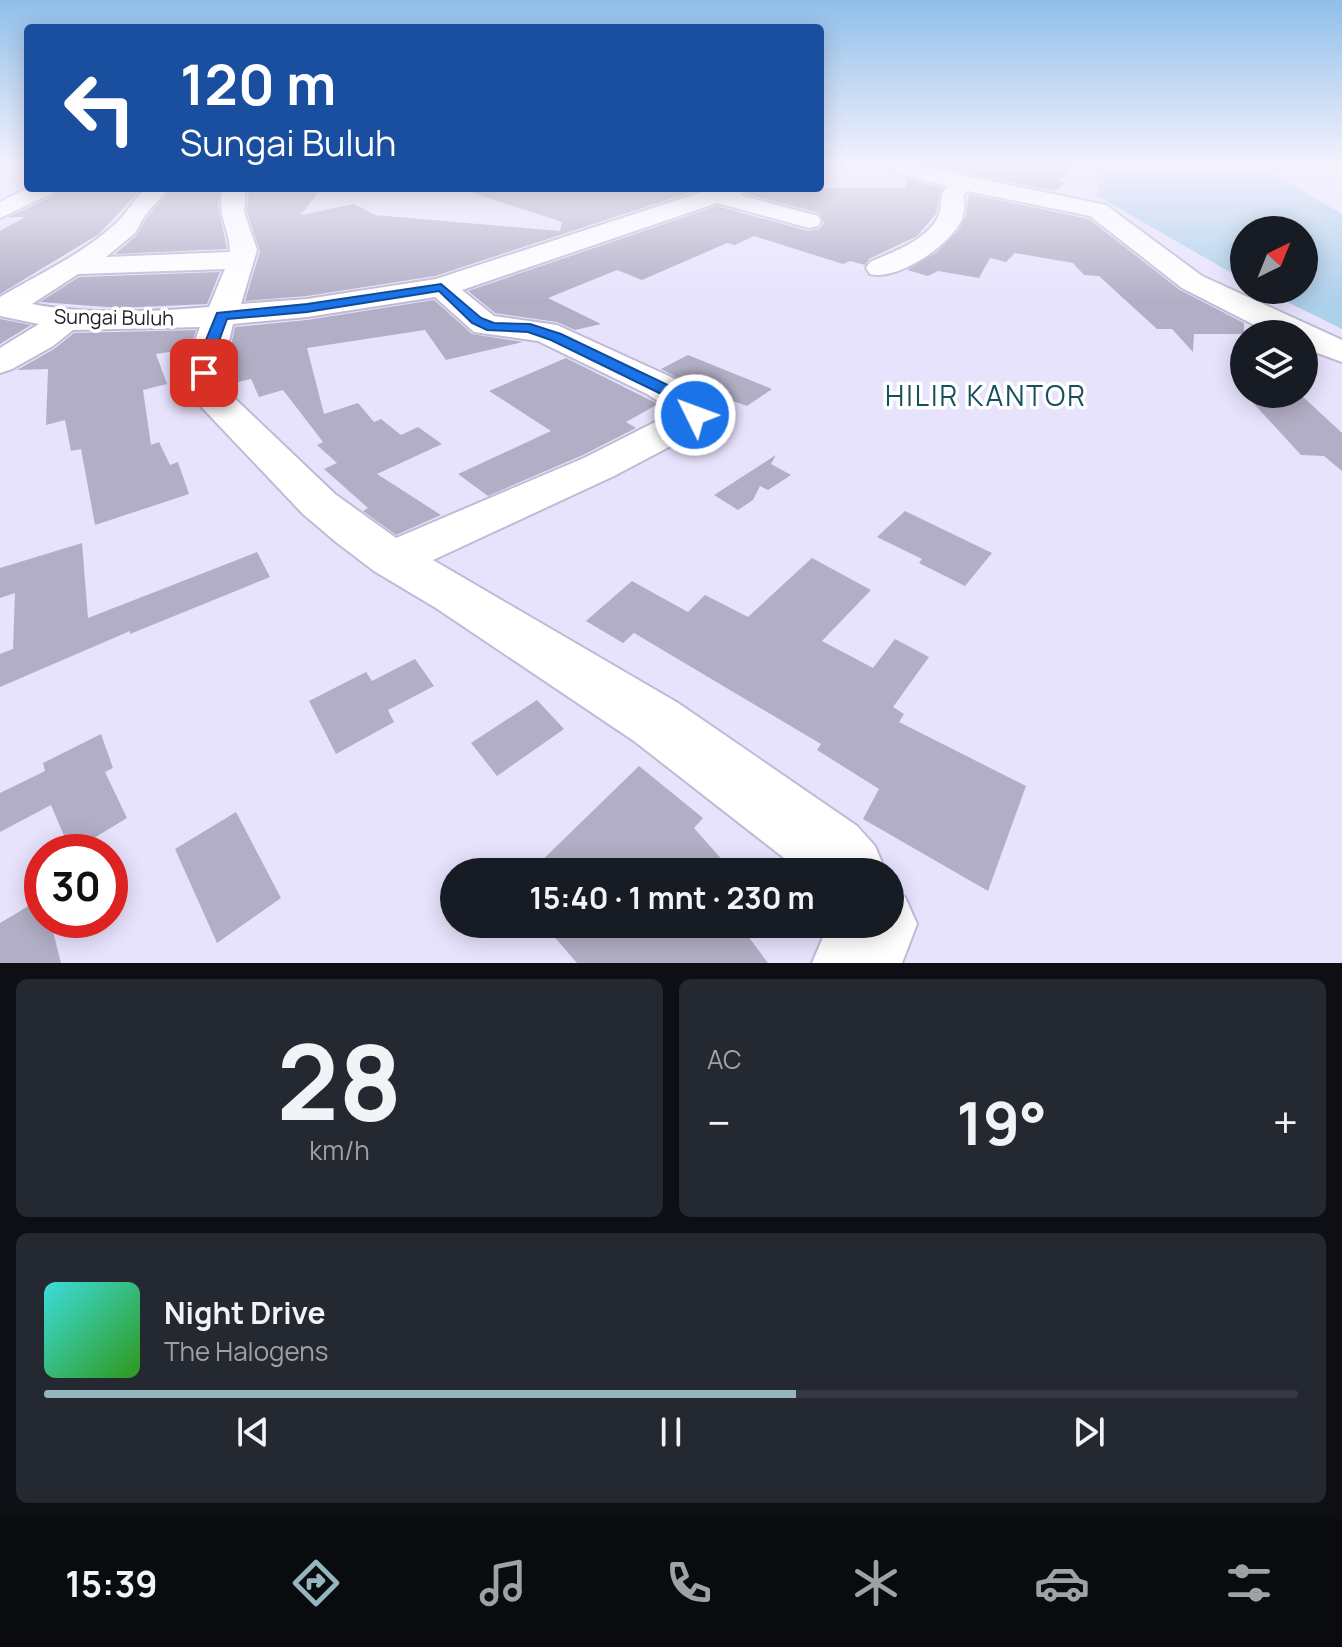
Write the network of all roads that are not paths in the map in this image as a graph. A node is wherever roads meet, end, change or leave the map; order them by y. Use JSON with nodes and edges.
{"nodes":[{"id":1,"x":136,"y":212,"type":"edge"},
{"id":2,"x":232,"y":212,"type":"edge"},
{"id":3,"x":664,"y":212,"type":"edge"},
{"id":4,"x":784,"y":212,"type":"edge"},
{"id":5,"x":953,"y":212,"type":"edge"},
{"id":6,"x":1101,"y":212,"type":"edge"},
{"id":7,"x":809,"y":221,"type":"dead end"},
{"id":8,"x":243,"y":260,"type":"junction"},
{"id":9,"x":74,"y":266,"type":"junction"},
{"id":10,"x":880,"y":268,"type":"dead end"},
{"id":11,"x":441,"y":287,"type":"junction"},
{"id":12,"x":2,"y":308,"type":"edge"},
{"id":13,"x":222,"y":316,"type":"junction"},
{"id":14,"x":65,"y":320,"type":"junction"},
{"id":15,"x":1269,"y":320,"type":"edge"},
{"id":16,"x":1318,"y":342,"type":"edge"},
{"id":17,"x":1342,"y":352,"type":"edge"},
{"id":18,"x":0,"y":362,"type":"edge"},
{"id":19,"x":392,"y":559,"type":"junction"},
{"id":20,"x":838,"y":858,"type":"edge"},
{"id":21,"x":873,"y":938,"type":"edge"},
{"id":22,"x":852,"y":963,"type":"edge"}],
"edges":[{"from":1,"to":9,"type":"street"},
{"from":2,"to":8,"type":"street"},
{"from":3,"to":11,"type":"street","name":"Sungai Buluh"},
{"from":4,"to":7,"type":"street"},
{"from":5,"to":10,"type":"street"},
{"from":6,"to":15,"type":"street"},
{"from":8,"to":9,"type":"street"},
{"from":8,"to":13,"type":"street"},
{"from":9,"to":12,"type":"street"},
{"from":11,"to":13,"type":"street","name":"Sungai Buluh"},
{"from":11,"to":19,"type":"street"},
{"from":12,"to":14,"type":"street","name":"Sungai Buluh"},
{"from":13,"to":14,"type":"street","name":"Sungai Buluh"},
{"from":13,"to":19,"type":"street"},
{"from":14,"to":18,"type":"street"},
{"from":16,"to":17,"type":"street"},
{"from":19,"to":20,"type":"street"},
{"from":21,"to":22,"type":"street"}]}
